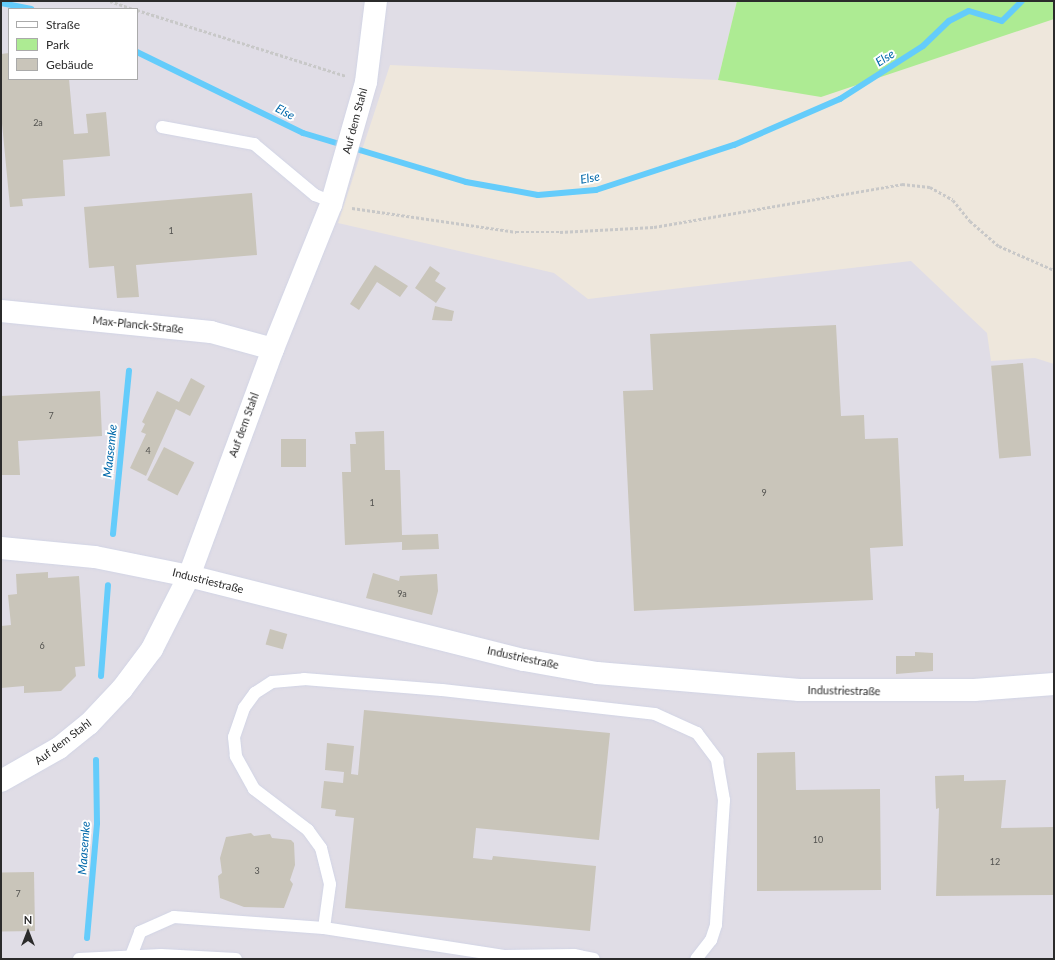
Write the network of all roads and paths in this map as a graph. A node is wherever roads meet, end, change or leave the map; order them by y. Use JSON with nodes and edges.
{"nodes":[{"id":1,"x":110,"y":1,"type":"edge"},
{"id":2,"x":376,"y":1,"type":"edge"},
{"id":3,"x":130,"y":8,"type":"edge"},
{"id":4,"x":138,"y":10,"type":"edge"},
{"id":5,"x":333,"y":72,"type":"dead end"},
{"id":6,"x":162,"y":127,"type":"dead end"},
{"id":7,"x":331,"y":204,"type":"junction"},
{"id":8,"x":1054,"y":270,"type":"edge"},
{"id":9,"x":1,"y":310,"type":"edge"},
{"id":10,"x":273,"y":349,"type":"junction"},
{"id":11,"x":1,"y":548,"type":"edge"},
{"id":12,"x":190,"y":576,"type":"junction"},
{"id":13,"x":1054,"y":684,"type":"edge"},
{"id":14,"x":1,"y":781,"type":"edge"},
{"id":15,"x":324,"y":928,"type":"junction"},
{"id":16,"x":130,"y":956,"type":"junction"},
{"id":17,"x":79,"y":959,"type":"edge"},
{"id":18,"x":236,"y":959,"type":"edge"},
{"id":19,"x":594,"y":959,"type":"edge"},
{"id":20,"x":696,"y":959,"type":"edge"}],
"edges":[{"from":1,"to":3,"type":"path"},
{"from":2,"to":7,"type":"street","name":"Auf dem Stahl"},
{"from":4,"to":5,"type":"path"},
{"from":6,"to":7,"type":"lane"},
{"from":7,"to":8,"type":"path"},
{"from":7,"to":10,"type":"street","name":"Auf dem Stahl"},
{"from":9,"to":10,"type":"street","name":"Max-Planck-Straße"},
{"from":10,"to":12,"type":"street","name":"Auf dem Stahl"},
{"from":11,"to":12,"type":"street","name":"Industriestraße"},
{"from":12,"to":13,"type":"street","name":"Industriestraße"},
{"from":12,"to":14,"type":"street","name":"Auf dem Stahl"},
{"from":15,"to":16,"type":"lane"},
{"from":15,"to":19,"type":"lane"},
{"from":15,"to":20,"type":"lane"},
{"from":16,"to":17,"type":"lane"},
{"from":16,"to":18,"type":"lane"}]}
